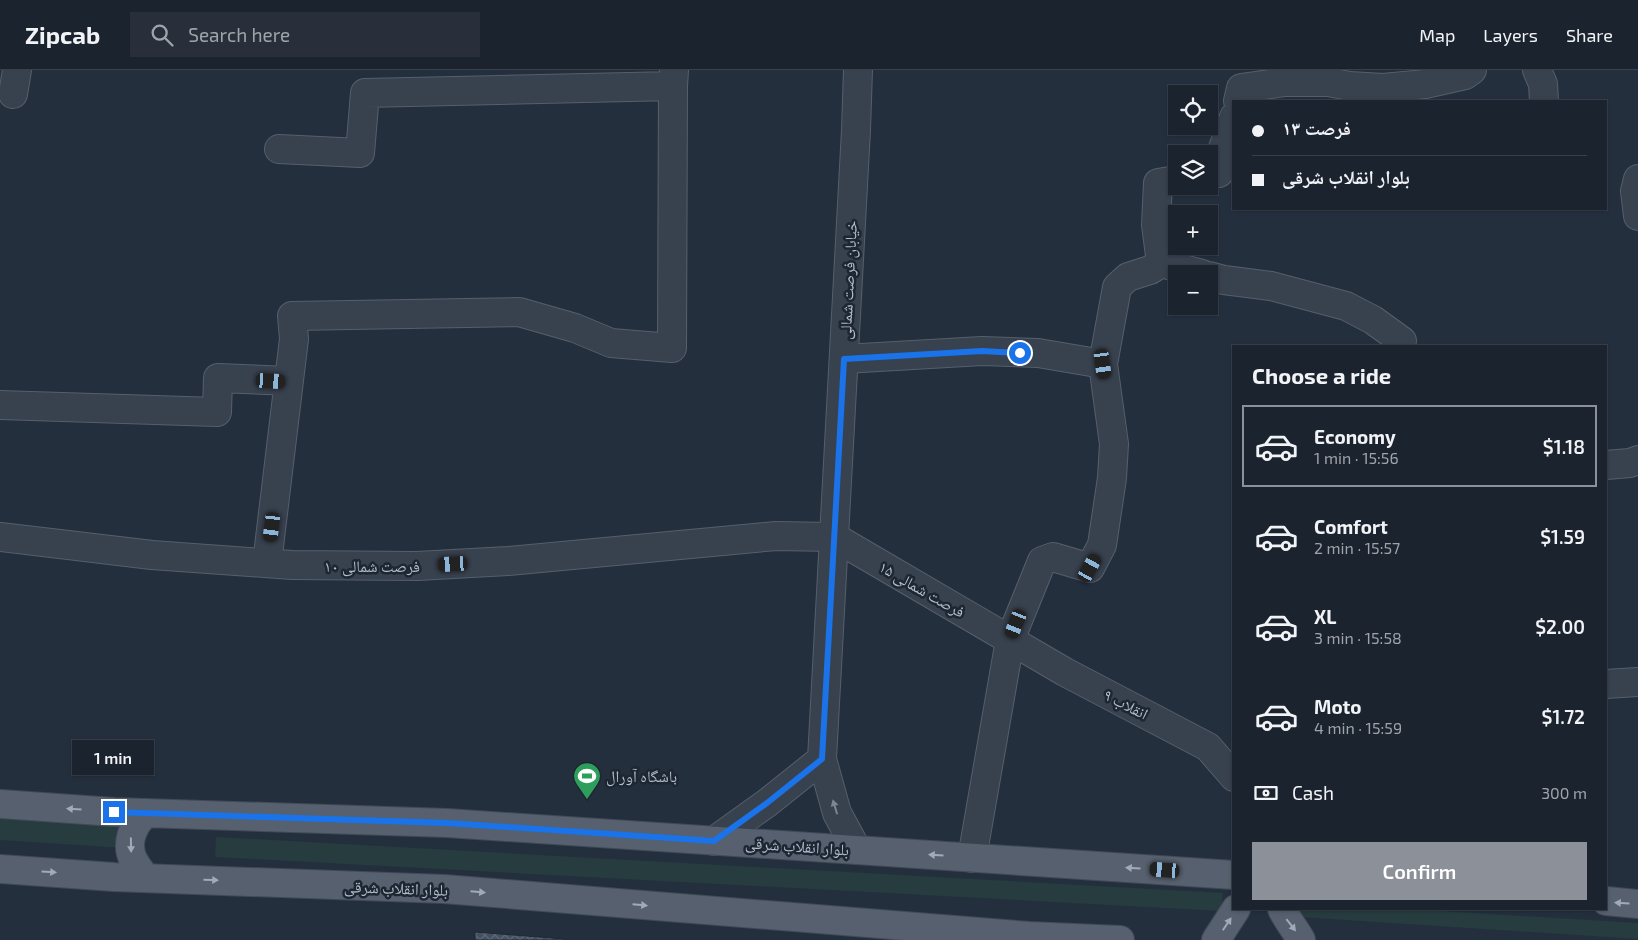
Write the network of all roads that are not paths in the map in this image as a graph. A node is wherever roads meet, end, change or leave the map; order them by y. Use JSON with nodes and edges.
{"nodes":[{"id":1,"x":858,"y":70,"type":"edge"},
{"id":2,"x":1472,"y":70,"type":"edge"},
{"id":3,"x":1537,"y":70,"type":"edge"},
{"id":4,"x":674,"y":78,"type":"edge"},
{"id":5,"x":1239,"y":87,"type":"edge"},
{"id":6,"x":1544,"y":100,"type":"edge"},
{"id":7,"x":1232,"y":123,"type":"edge"},
{"id":8,"x":279,"y":149,"type":"dead end"},
{"id":9,"x":1218,"y":173,"type":"edge"},
{"id":10,"x":1638,"y":179,"type":"edge"},
{"id":11,"x":1168,"y":181,"type":"edge"},
{"id":12,"x":1638,"y":216,"type":"edge"},
{"id":13,"x":1161,"y":263,"type":"junction"},
{"id":14,"x":1168,"y":265,"type":"edge"},
{"id":15,"x":1218,"y":278,"type":"edge"},
{"id":16,"x":1402,"y":341,"type":"dead end"},
{"id":17,"x":844,"y":359,"type":"junction"},
{"id":18,"x":1103,"y":364,"type":"junction"},
{"id":19,"x":289,"y":382,"type":"junction"},
{"id":20,"x":0,"y":405,"type":"edge"},
{"id":21,"x":1638,"y":460,"type":"edge"},
{"id":22,"x":1607,"y":465,"type":"edge"},
{"id":23,"x":0,"y":537,"type":"edge"},
{"id":24,"x":834,"y":538,"type":"junction"},
{"id":25,"x":267,"y":563,"type":"junction"},
{"id":26,"x":1010,"y":640,"type":"junction"},
{"id":27,"x":1638,"y":682,"type":"edge"},
{"id":28,"x":1607,"y":684,"type":"edge"},
{"id":29,"x":822,"y":759,"type":"junction"},
{"id":30,"x":1232,"y":775,"type":"edge"},
{"id":31,"x":0,"y":804,"type":"edge"},
{"id":32,"x":146,"y":813,"type":"junction"},
{"id":33,"x":714,"y":841,"type":"junction"},
{"id":34,"x":857,"y":850,"type":"junction"},
{"id":35,"x":972,"y":858,"type":"junction"},
{"id":36,"x":0,"y":869,"type":"edge"},
{"id":37,"x":146,"y":878,"type":"junction"},
{"id":38,"x":1230,"y":879,"type":"edge"},
{"id":39,"x":1607,"y":902,"type":"edge"},
{"id":40,"x":1638,"y":904,"type":"edge"},
{"id":41,"x":1235,"y":910,"type":"edge"},
{"id":42,"x":1282,"y":910,"type":"edge"},
{"id":43,"x":1029,"y":938,"type":"edge"},
{"id":44,"x":1120,"y":940,"type":"edge"},
{"id":45,"x":1216,"y":940,"type":"edge"},
{"id":46,"x":1301,"y":940,"type":"edge"}],
"edges":[{"from":1,"to":17,"type":"street","name":"خیابان فرصت شمالی"},
{"from":2,"to":5,"type":"street"},
{"from":3,"to":6,"type":"street"},
{"from":4,"to":8,"type":"street"},
{"from":4,"to":19,"type":"street"},
{"from":7,"to":9,"type":"street"},
{"from":10,"to":12,"type":"street"},
{"from":11,"to":13,"type":"street"},
{"from":13,"to":14,"type":"street"},
{"from":13,"to":18,"type":"street"},
{"from":15,"to":16,"type":"street"},
{"from":17,"to":18,"type":"street"},
{"from":17,"to":24,"type":"street","name":"خیابان فرصت شمالی"},
{"from":18,"to":26,"type":"street"},
{"from":19,"to":20,"type":"street"},
{"from":19,"to":25,"type":"street"},
{"from":21,"to":22,"type":"street"},
{"from":23,"to":25,"type":"street","name":"فرصت شمالی ۱۰"},
{"from":24,"to":25,"type":"street","name":"فرصت شمالی ۱۰"},
{"from":24,"to":26,"type":"street","name":"فرصت شمالی ۱۵"},
{"from":24,"to":29,"type":"street","name":"خیابان فرصت شمالی"},
{"from":26,"to":30,"type":"street","name":"انقلاب ۹"},
{"from":26,"to":35,"type":"street"},
{"from":27,"to":28,"type":"street"},
{"from":29,"to":33,"type":"street"},
{"from":34,"to":29,"type":"street","name":"خیابان فرصت شمالی","one_way":true},
{"from":32,"to":31,"type":"main road","name":"بلوار انقلاب شرقی","one_way":true},
{"from":32,"to":33,"type":"main road","name":"بلوار انقلاب شرقی"},
{"from":32,"to":37,"type":"main road","one_way":true},
{"from":33,"to":34,"type":"main road","name":"بلوار انقلاب شرقی"},
{"from":35,"to":34,"type":"main road","name":"بلوار انقلاب شرقی","one_way":true},
{"from":38,"to":35,"type":"main road","name":"بلوار انقلاب شرقی","one_way":true},
{"from":36,"to":37,"type":"main road","name":"بلوار انقلاب شرقی","one_way":true},
{"from":37,"to":43,"type":"main road","name":"بلوار انقلاب شرقی","one_way":true},
{"from":40,"to":39,"type":"main road","one_way":true},
{"from":45,"to":41,"type":"main road","one_way":true},
{"from":42,"to":46,"type":"main road","one_way":true},
{"from":43,"to":44,"type":"main road","name":"بلوار انقلاب شرقی"}]}
